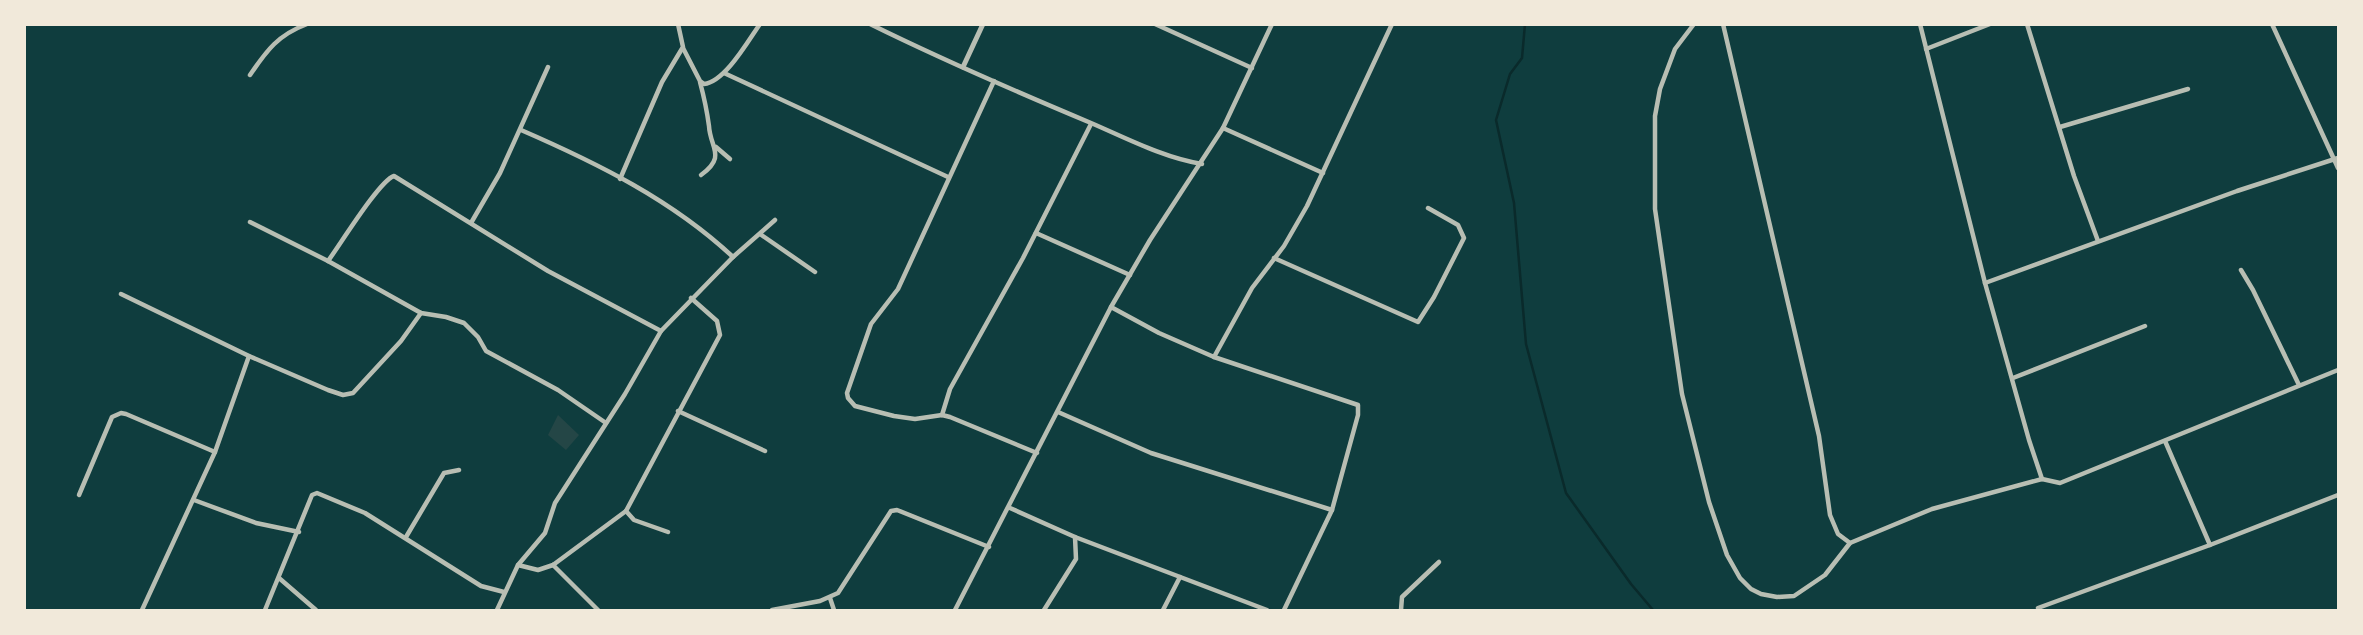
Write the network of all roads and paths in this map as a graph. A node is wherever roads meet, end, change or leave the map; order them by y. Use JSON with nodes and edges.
{"nodes":[{"id":1,"x":307,"y":24,"type":"edge"},
{"id":2,"x":678,"y":24,"type":"edge"},
{"id":3,"x":760,"y":24,"type":"edge"},
{"id":4,"x":870,"y":24,"type":"edge"},
{"id":5,"x":983,"y":24,"type":"edge"},
{"id":6,"x":1154,"y":24,"type":"edge"},
{"id":7,"x":1272,"y":24,"type":"edge"},
{"id":8,"x":1392,"y":24,"type":"edge"},
{"id":9,"x":1694,"y":24,"type":"edge"},
{"id":10,"x":1723,"y":24,"type":"edge"},
{"id":11,"x":1920,"y":24,"type":"edge"},
{"id":12,"x":1990,"y":24,"type":"edge"},
{"id":13,"x":2027,"y":24,"type":"edge"},
{"id":14,"x":2272,"y":24,"type":"edge"},
{"id":15,"x":683,"y":47,"type":"junction"},
{"id":16,"x":1926,"y":49,"type":"junction"},
{"id":17,"x":548,"y":67,"type":"dead end"},
{"id":18,"x":963,"y":67,"type":"junction"},
{"id":19,"x":1252,"y":68,"type":"junction"},
{"id":20,"x":724,"y":73,"type":"junction"},
{"id":21,"x":250,"y":75,"type":"dead end"},
{"id":22,"x":700,"y":81,"type":"junction"},
{"id":23,"x":994,"y":81,"type":"junction"},
{"id":24,"x":2188,"y":89,"type":"dead end"},
{"id":25,"x":1091,"y":124,"type":"junction"},
{"id":26,"x":2060,"y":127,"type":"junction"},
{"id":27,"x":1223,"y":128,"type":"junction"},
{"id":28,"x":521,"y":130,"type":"junction"},
{"id":29,"x":716,"y":146,"type":"junction"},
{"id":30,"x":2336,"y":158,"type":"edge"},
{"id":31,"x":730,"y":159,"type":"dead end"},
{"id":32,"x":1202,"y":164,"type":"junction"},
{"id":33,"x":2339,"y":168,"type":"edge"},
{"id":34,"x":1323,"y":173,"type":"junction"},
{"id":35,"x":701,"y":175,"type":"dead end"},
{"id":36,"x":948,"y":177,"type":"junction"},
{"id":37,"x":620,"y":179,"type":"junction"},
{"id":38,"x":1428,"y":208,"type":"dead end"},
{"id":39,"x":775,"y":220,"type":"dead end"},
{"id":40,"x":250,"y":222,"type":"dead end"},
{"id":41,"x":471,"y":223,"type":"junction"},
{"id":42,"x":1036,"y":233,"type":"junction"},
{"id":43,"x":760,"y":234,"type":"junction"},
{"id":44,"x":2098,"y":241,"type":"junction"},
{"id":45,"x":733,"y":257,"type":"junction"},
{"id":46,"x":1274,"y":258,"type":"junction"},
{"id":47,"x":328,"y":261,"type":"junction"},
{"id":48,"x":2241,"y":270,"type":"dead end"},
{"id":49,"x":815,"y":272,"type":"dead end"},
{"id":50,"x":1130,"y":275,"type":"junction"},
{"id":51,"x":1985,"y":283,"type":"junction"},
{"id":52,"x":121,"y":294,"type":"dead end"},
{"id":53,"x":691,"y":298,"type":"junction"},
{"id":54,"x":1111,"y":307,"type":"junction"},
{"id":55,"x":421,"y":313,"type":"junction"},
{"id":56,"x":2145,"y":326,"type":"dead end"},
{"id":57,"x":661,"y":331,"type":"junction"},
{"id":58,"x":249,"y":356,"type":"junction"},
{"id":59,"x":1214,"y":357,"type":"junction"},
{"id":60,"x":2339,"y":370,"type":"edge"},
{"id":61,"x":2013,"y":378,"type":"junction"},
{"id":62,"x":2299,"y":385,"type":"junction"},
{"id":63,"x":678,"y":411,"type":"junction"},
{"id":64,"x":1058,"y":412,"type":"junction"},
{"id":65,"x":942,"y":415,"type":"junction"},
{"id":66,"x":606,"y":423,"type":"junction"},
{"id":67,"x":2165,"y":441,"type":"junction"},
{"id":68,"x":765,"y":451,"type":"dead end"},
{"id":69,"x":215,"y":453,"type":"junction"},
{"id":70,"x":1037,"y":453,"type":"junction"},
{"id":71,"x":459,"y":470,"type":"dead end"},
{"id":72,"x":2042,"y":479,"type":"junction"},
{"id":73,"x":79,"y":495,"type":"dead end"},
{"id":74,"x":2337,"y":495,"type":"edge"},
{"id":75,"x":194,"y":500,"type":"junction"},
{"id":76,"x":2339,"y":502,"type":"edge"},
{"id":77,"x":1010,"y":508,"type":"junction"},
{"id":78,"x":1332,"y":510,"type":"junction"},
{"id":79,"x":626,"y":511,"type":"junction"},
{"id":80,"x":299,"y":532,"type":"junction"},
{"id":81,"x":668,"y":532,"type":"dead end"},
{"id":82,"x":406,"y":537,"type":"junction"},
{"id":83,"x":1075,"y":537,"type":"junction"},
{"id":84,"x":1850,"y":543,"type":"junction"},
{"id":85,"x":2210,"y":545,"type":"junction"},
{"id":86,"x":989,"y":547,"type":"junction"},
{"id":87,"x":1439,"y":562,"type":"dead end"},
{"id":88,"x":518,"y":565,"type":"junction"},
{"id":89,"x":553,"y":565,"type":"junction"},
{"id":90,"x":1180,"y":576,"type":"junction"},
{"id":91,"x":279,"y":578,"type":"junction"},
{"id":92,"x":504,"y":593,"type":"junction"},
{"id":93,"x":830,"y":598,"type":"junction"},
{"id":94,"x":2038,"y":608,"type":"dead end"},
{"id":95,"x":142,"y":611,"type":"edge"},
{"id":96,"x":265,"y":611,"type":"edge"},
{"id":97,"x":316,"y":611,"type":"edge"},
{"id":98,"x":497,"y":611,"type":"edge"},
{"id":99,"x":598,"y":611,"type":"edge"},
{"id":100,"x":772,"y":611,"type":"edge"},
{"id":101,"x":834,"y":611,"type":"edge"},
{"id":102,"x":955,"y":611,"type":"edge"},
{"id":103,"x":1044,"y":611,"type":"edge"},
{"id":104,"x":1164,"y":611,"type":"edge"},
{"id":105,"x":1268,"y":611,"type":"edge"},
{"id":106,"x":1284,"y":611,"type":"edge"},
{"id":107,"x":1401,"y":611,"type":"edge"}],
"edges":[{"from":1,"to":21,"type":"street"},
{"from":2,"to":15,"type":"street"},
{"from":3,"to":20,"type":"street"},
{"from":4,"to":18,"type":"street"},
{"from":5,"to":18,"type":"street"},
{"from":6,"to":19,"type":"street"},
{"from":7,"to":19,"type":"street"},
{"from":8,"to":34,"type":"street"},
{"from":9,"to":84,"type":"street"},
{"from":10,"to":84,"type":"street"},
{"from":11,"to":16,"type":"street"},
{"from":12,"to":16,"type":"street"},
{"from":13,"to":26,"type":"street"},
{"from":14,"to":30,"type":"street"},
{"from":15,"to":22,"type":"street"},
{"from":15,"to":37,"type":"street"},
{"from":16,"to":51,"type":"street"},
{"from":17,"to":28,"type":"street"},
{"from":18,"to":23,"type":"street"},
{"from":19,"to":27,"type":"street"},
{"from":20,"to":22,"type":"street"},
{"from":20,"to":36,"type":"street"},
{"from":22,"to":29,"type":"street"},
{"from":23,"to":25,"type":"street"},
{"from":23,"to":36,"type":"street"},
{"from":24,"to":26,"type":"street"},
{"from":25,"to":32,"type":"street"},
{"from":25,"to":42,"type":"street"},
{"from":26,"to":44,"type":"street"},
{"from":27,"to":32,"type":"street"},
{"from":27,"to":34,"type":"street"},
{"from":28,"to":37,"type":"street"},
{"from":28,"to":41,"type":"street"},
{"from":29,"to":31,"type":"street"},
{"from":29,"to":35,"type":"street"},
{"from":30,"to":33,"type":"street"},
{"from":30,"to":44,"type":"street"},
{"from":32,"to":50,"type":"street"},
{"from":34,"to":46,"type":"street"},
{"from":36,"to":65,"type":"street"},
{"from":37,"to":45,"type":"street"},
{"from":38,"to":46,"type":"street"},
{"from":39,"to":43,"type":"street"},
{"from":40,"to":47,"type":"street"},
{"from":41,"to":47,"type":"street"},
{"from":41,"to":57,"type":"street"},
{"from":42,"to":50,"type":"street"},
{"from":42,"to":65,"type":"street"},
{"from":43,"to":45,"type":"street"},
{"from":43,"to":49,"type":"street"},
{"from":44,"to":51,"type":"street"},
{"from":45,"to":53,"type":"street"},
{"from":46,"to":59,"type":"street"},
{"from":47,"to":55,"type":"street"},
{"from":48,"to":62,"type":"street"},
{"from":50,"to":54,"type":"street"},
{"from":51,"to":61,"type":"street"},
{"from":52,"to":58,"type":"street"},
{"from":53,"to":57,"type":"street"},
{"from":53,"to":63,"type":"street"},
{"from":54,"to":59,"type":"street"},
{"from":54,"to":64,"type":"street"},
{"from":55,"to":58,"type":"street"},
{"from":55,"to":66,"type":"street"},
{"from":56,"to":61,"type":"street"},
{"from":57,"to":66,"type":"street"},
{"from":58,"to":69,"type":"street"},
{"from":59,"to":78,"type":"street"},
{"from":60,"to":62,"type":"street"},
{"from":61,"to":72,"type":"street"},
{"from":62,"to":67,"type":"street"},
{"from":63,"to":68,"type":"street"},
{"from":63,"to":79,"type":"street"},
{"from":64,"to":70,"type":"street"},
{"from":64,"to":78,"type":"street"},
{"from":65,"to":70,"type":"street"},
{"from":66,"to":88,"type":"street"},
{"from":67,"to":72,"type":"street"},
{"from":67,"to":85,"type":"street"},
{"from":69,"to":73,"type":"street"},
{"from":69,"to":75,"type":"street"},
{"from":70,"to":77,"type":"street"},
{"from":71,"to":82,"type":"street"},
{"from":72,"to":84,"type":"street"},
{"from":74,"to":76,"type":"street"},
{"from":74,"to":85,"type":"street"},
{"from":75,"to":80,"type":"street"},
{"from":75,"to":95,"type":"street"},
{"from":77,"to":83,"type":"street"},
{"from":77,"to":86,"type":"street"},
{"from":78,"to":106,"type":"street"},
{"from":79,"to":81,"type":"street"},
{"from":79,"to":89,"type":"street"},
{"from":80,"to":82,"type":"street"},
{"from":80,"to":91,"type":"street"},
{"from":82,"to":92,"type":"street"},
{"from":83,"to":90,"type":"street"},
{"from":83,"to":103,"type":"street"},
{"from":85,"to":94,"type":"street"},
{"from":86,"to":93,"type":"street"},
{"from":86,"to":102,"type":"street"},
{"from":87,"to":107,"type":"street"},
{"from":88,"to":89,"type":"street"},
{"from":88,"to":92,"type":"street"},
{"from":89,"to":99,"type":"street"},
{"from":90,"to":104,"type":"street"},
{"from":90,"to":105,"type":"street"},
{"from":91,"to":96,"type":"street"},
{"from":91,"to":97,"type":"street"},
{"from":92,"to":98,"type":"street"},
{"from":93,"to":100,"type":"street"},
{"from":93,"to":101,"type":"street"}]}
